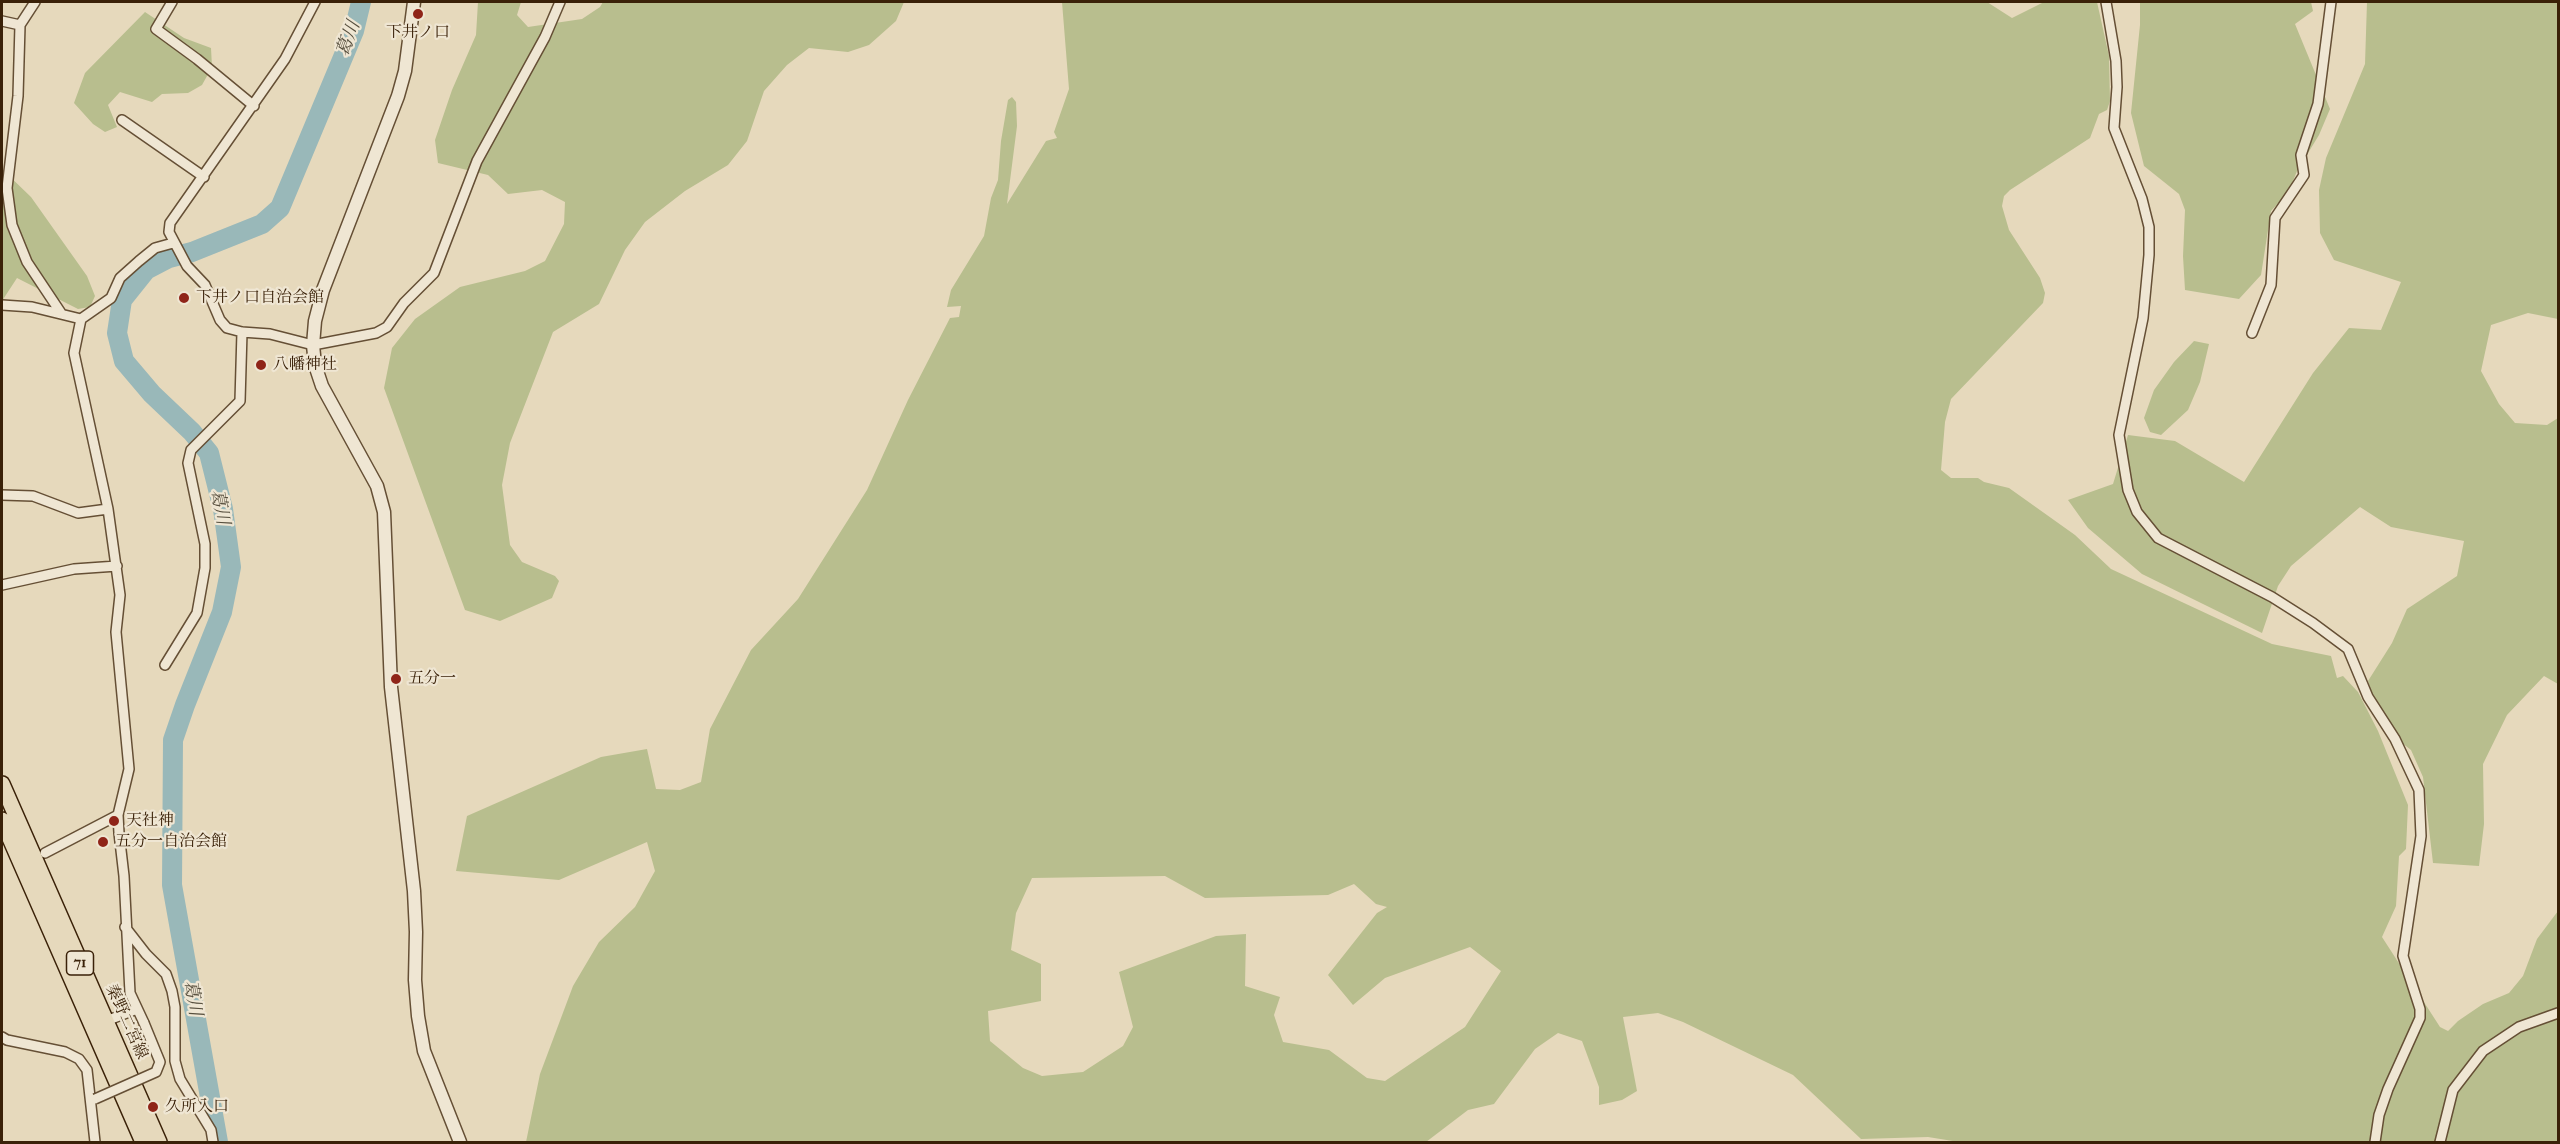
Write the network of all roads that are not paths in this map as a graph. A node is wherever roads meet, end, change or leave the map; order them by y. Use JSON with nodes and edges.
{"nodes":[{"id":1,"x":35,"y":2,"type":"edge"},
{"id":2,"x":172,"y":2,"type":"edge"},
{"id":3,"x":315,"y":2,"type":"edge"},
{"id":4,"x":414,"y":2,"type":"edge"},
{"id":5,"x":560,"y":2,"type":"edge"},
{"id":6,"x":2106,"y":2,"type":"edge"},
{"id":7,"x":2331,"y":2,"type":"edge"},
{"id":8,"x":2,"y":21,"type":"edge"},
{"id":9,"x":20,"y":26,"type":"junction"},
{"id":10,"x":254,"y":106,"type":"junction"},
{"id":11,"x":122,"y":120,"type":"dead end"},
{"id":12,"x":204,"y":177,"type":"junction"},
{"id":13,"x":173,"y":243,"type":"junction"},
{"id":14,"x":2,"y":305,"type":"edge"},
{"id":15,"x":61,"y":314,"type":"junction"},
{"id":16,"x":81,"y":319,"type":"junction"},
{"id":17,"x":242,"y":332,"type":"junction"},
{"id":18,"x":2252,"y":333,"type":"dead end"},
{"id":19,"x":313,"y":345,"type":"junction"},
{"id":20,"x":2,"y":495,"type":"edge"},
{"id":21,"x":108,"y":509,"type":"junction"},
{"id":22,"x":117,"y":566,"type":"junction"},
{"id":23,"x":2,"y":585,"type":"edge"},
{"id":24,"x":165,"y":665,"type":"dead end"},
{"id":25,"x":2,"y":784,"type":"edge"},
{"id":26,"x":118,"y":815,"type":"junction"},
{"id":27,"x":2,"y":820,"type":"edge"},
{"id":28,"x":45,"y":853,"type":"dead end"},
{"id":29,"x":125,"y":927,"type":"junction"},
{"id":30,"x":136,"y":1009,"type":"junction"},
{"id":31,"x":2559,"y":1013,"type":"edge"},
{"id":32,"x":106,"y":1021,"type":"junction"},
{"id":33,"x":2,"y":1037,"type":"edge"},
{"id":34,"x":93,"y":1099,"type":"junction"},
{"id":35,"x":95,"y":1143,"type":"edge"},
{"id":36,"x":144,"y":1143,"type":"edge"},
{"id":37,"x":159,"y":1143,"type":"edge"},
{"id":38,"x":213,"y":1143,"type":"edge"},
{"id":39,"x":460,"y":1143,"type":"edge"},
{"id":40,"x":2375,"y":1143,"type":"edge"},
{"id":41,"x":2440,"y":1143,"type":"edge"}],
"edges":[{"from":1,"to":9,"type":"street"},
{"from":2,"to":10,"type":"street"},
{"from":3,"to":10,"type":"street"},
{"from":4,"to":19,"type":"street"},
{"from":5,"to":19,"type":"street"},
{"from":6,"to":40,"type":"street"},
{"from":7,"to":18,"type":"street"},
{"from":8,"to":9,"type":"street"},
{"from":9,"to":15,"type":"street"},
{"from":10,"to":12,"type":"street"},
{"from":11,"to":12,"type":"street"},
{"from":12,"to":13,"type":"street"},
{"from":13,"to":16,"type":"street"},
{"from":13,"to":17,"type":"street"},
{"from":14,"to":15,"type":"street"},
{"from":15,"to":16,"type":"street"},
{"from":16,"to":21,"type":"street"},
{"from":17,"to":19,"type":"street"},
{"from":17,"to":24,"type":"street"},
{"from":19,"to":39,"type":"street"},
{"from":20,"to":21,"type":"street"},
{"from":21,"to":22,"type":"street"},
{"from":22,"to":23,"type":"street"},
{"from":22,"to":26,"type":"street"},
{"from":25,"to":32,"type":"main road","name":"秦野二宮線","number":"71"},
{"from":26,"to":28,"type":"street"},
{"from":26,"to":29,"type":"street"},
{"from":27,"to":36,"type":"main road","name":"秦野二宮線","number":"71"},
{"from":29,"to":30,"type":"street"},
{"from":29,"to":38,"type":"street"},
{"from":30,"to":32,"type":"street"},
{"from":30,"to":34,"type":"street","bridge":true},
{"from":31,"to":41,"type":"street"},
{"from":32,"to":37,"type":"main road","name":"秦野二宮線","number":"71"},
{"from":33,"to":34,"type":"street"},
{"from":34,"to":35,"type":"street"}]}
